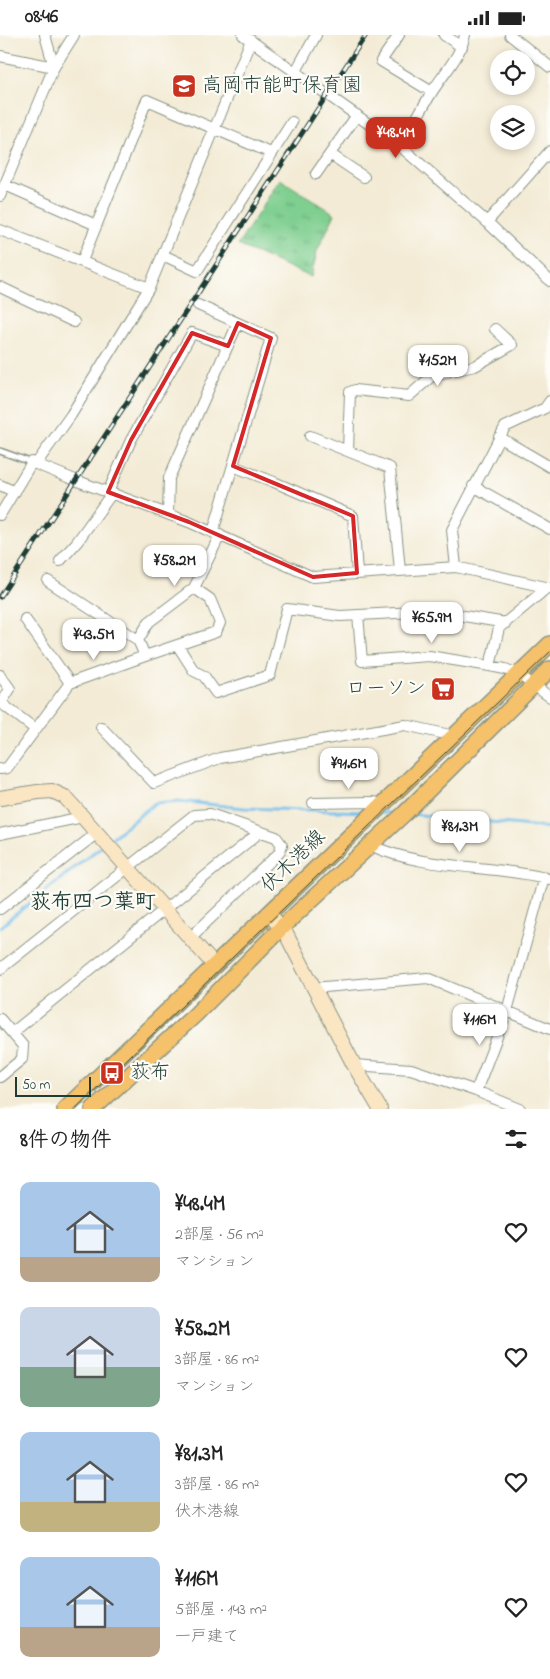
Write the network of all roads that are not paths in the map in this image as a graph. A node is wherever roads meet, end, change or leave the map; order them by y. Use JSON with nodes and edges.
{"nodes":[{"id":1,"x":45,"y":35,"type":"edge"},
{"id":2,"x":74,"y":35,"type":"edge"},
{"id":3,"x":316,"y":35,"type":"edge"},
{"id":4,"x":399,"y":35,"type":"edge"},
{"id":5,"x":444,"y":35,"type":"edge"},
{"id":6,"x":465,"y":35,"type":"edge"},
{"id":7,"x":510,"y":35,"type":"edge"},
{"id":8,"x":247,"y":38,"type":"edge"},
{"id":9,"x":462,"y":47,"type":"junction"},
{"id":10,"x":0,"y":56,"type":"edge"},
{"id":11,"x":54,"y":67,"type":"junction"},
{"id":12,"x":550,"y":67,"type":"edge"},
{"id":13,"x":296,"y":71,"type":"junction"},
{"id":14,"x":432,"y":92,"type":"junction"},
{"id":15,"x":357,"y":115,"type":"junction"},
{"id":16,"x":292,"y":123,"type":"dead end"},
{"id":17,"x":215,"y":129,"type":"junction"},
{"id":18,"x":400,"y":146,"type":"junction"},
{"id":19,"x":550,"y":151,"type":"edge"},
{"id":20,"x":272,"y":153,"type":"junction"},
{"id":21,"x":330,"y":154,"type":"junction"},
{"id":22,"x":316,"y":174,"type":"dead end"},
{"id":23,"x":364,"y":177,"type":"dead end"},
{"id":24,"x":5,"y":185,"type":"junction"},
{"id":25,"x":0,"y":196,"type":"edge"},
{"id":26,"x":487,"y":222,"type":"junction"},
{"id":27,"x":96,"y":225,"type":"junction"},
{"id":28,"x":0,"y":230,"type":"edge"},
{"id":29,"x":163,"y":255,"type":"junction"},
{"id":30,"x":82,"y":261,"type":"junction"},
{"id":31,"x":550,"y":281,"type":"edge"},
{"id":32,"x":0,"y":287,"type":"edge"},
{"id":33,"x":148,"y":288,"type":"junction"},
{"id":34,"x":198,"y":305,"type":"dead end"},
{"id":35,"x":74,"y":322,"type":"dead end"},
{"id":36,"x":238,"y":323,"type":"junction"},
{"id":37,"x":495,"y":329,"type":"dead end"},
{"id":38,"x":228,"y":346,"type":"junction"},
{"id":39,"x":550,"y":402,"type":"edge"},
{"id":40,"x":310,"y":436,"type":"dead end"},
{"id":41,"x":499,"y":437,"type":"junction"},
{"id":42,"x":0,"y":451,"type":"edge"},
{"id":43,"x":348,"y":451,"type":"junction"},
{"id":44,"x":34,"y":463,"type":"junction"},
{"id":45,"x":233,"y":466,"type":"junction"},
{"id":46,"x":550,"y":467,"type":"edge"},
{"id":47,"x":0,"y":485,"type":"edge"},
{"id":48,"x":473,"y":486,"type":"junction"},
{"id":49,"x":15,"y":492,"type":"junction"},
{"id":50,"x":110,"y":493,"type":"junction"},
{"id":51,"x":168,"y":514,"type":"junction"},
{"id":52,"x":0,"y":515,"type":"edge"},
{"id":53,"x":550,"y":529,"type":"edge"},
{"id":54,"x":216,"y":533,"type":"junction"},
{"id":55,"x":60,"y":561,"type":"dead end"},
{"id":56,"x":456,"y":567,"type":"junction"},
{"id":57,"x":400,"y":570,"type":"junction"},
{"id":58,"x":358,"y":573,"type":"junction"},
{"id":59,"x":48,"y":581,"type":"dead end"},
{"id":60,"x":549,"y":587,"type":"edge"},
{"id":61,"x":194,"y":588,"type":"junction"},
{"id":62,"x":358,"y":615,"type":"junction"},
{"id":63,"x":25,"y":619,"type":"dead end"},
{"id":64,"x":506,"y":623,"type":"junction"},
{"id":65,"x":138,"y":640,"type":"junction"},
{"id":66,"x":550,"y":644,"type":"edge"},
{"id":67,"x":178,"y":646,"type":"junction"},
{"id":68,"x":145,"y":656,"type":"junction"},
{"id":69,"x":490,"y":666,"type":"junction"},
{"id":70,"x":550,"y":669,"type":"edge"},
{"id":71,"x":518,"y":674,"type":"junction"},
{"id":72,"x":0,"y":675,"type":"edge"},
{"id":73,"x":70,"y":683,"type":"junction"},
{"id":74,"x":533,"y":685,"type":"junction"},
{"id":75,"x":550,"y":697,"type":"edge"},
{"id":76,"x":1,"y":704,"type":"edge"},
{"id":77,"x":101,"y":727,"type":"dead end"},
{"id":78,"x":35,"y":729,"type":"junction"},
{"id":79,"x":454,"y":736,"type":"junction"},
{"id":80,"x":0,"y":769,"type":"edge"},
{"id":81,"x":0,"y":798,"type":"edge"},
{"id":82,"x":313,"y":803,"type":"dead end"},
{"id":83,"x":383,"y":804,"type":"junction"},
{"id":84,"x":83,"y":817,"type":"junction"},
{"id":85,"x":260,"y":832,"type":"junction"},
{"id":86,"x":97,"y":833,"type":"junction"},
{"id":87,"x":0,"y":834,"type":"edge"},
{"id":88,"x":370,"y":845,"type":"junction"},
{"id":89,"x":127,"y":868,"type":"junction"},
{"id":90,"x":547,"y":878,"type":"edge"},
{"id":91,"x":0,"y":909,"type":"edge"},
{"id":92,"x":165,"y":910,"type":"junction"},
{"id":93,"x":269,"y":913,"type":"junction"},
{"id":94,"x":282,"y":927,"type":"junction"},
{"id":95,"x":190,"y":938,"type":"junction"},
{"id":96,"x":215,"y":966,"type":"junction"},
{"id":97,"x":0,"y":969,"type":"edge"},
{"id":98,"x":313,"y":988,"type":"junction"},
{"id":99,"x":507,"y":1011,"type":"junction"},
{"id":100,"x":0,"y":1019,"type":"edge"},
{"id":101,"x":550,"y":1029,"type":"edge"},
{"id":102,"x":12,"y":1033,"type":"junction"},
{"id":103,"x":354,"y":1065,"type":"junction"},
{"id":104,"x":0,"y":1077,"type":"edge"},
{"id":105,"x":476,"y":1091,"type":"junction"},
{"id":106,"x":93,"y":1101,"type":"edge"},
{"id":107,"x":513,"y":1108,"type":"edge"},
{"id":108,"x":65,"y":1109,"type":"edge"},
{"id":109,"x":380,"y":1109,"type":"edge"}],
"edges":[{"from":1,"to":11,"type":"street"},
{"from":2,"to":11,"type":"street"},
{"from":3,"to":13,"type":"street"},
{"from":4,"to":14,"type":"street"},
{"from":5,"to":9,"type":"street"},
{"from":6,"to":9,"type":"street"},
{"from":7,"to":12,"type":"street"},
{"from":8,"to":13,"type":"street"},
{"from":8,"to":17,"type":"street"},
{"from":9,"to":14,"type":"street"},
{"from":10,"to":11,"type":"street"},
{"from":11,"to":24,"type":"street"},
{"from":13,"to":15,"type":"street"},
{"from":14,"to":18,"type":"street"},
{"from":15,"to":18,"type":"street"},
{"from":15,"to":21,"type":"street"},
{"from":16,"to":20,"type":"street"},
{"from":17,"to":20,"type":"street"},
{"from":17,"to":27,"type":"street"},
{"from":17,"to":29,"type":"street"},
{"from":18,"to":26,"type":"street"},
{"from":19,"to":26,"type":"street"},
{"from":20,"to":29,"type":"street"},
{"from":21,"to":22,"type":"street"},
{"from":21,"to":23,"type":"street"},
{"from":24,"to":25,"type":"street"},
{"from":24,"to":27,"type":"street"},
{"from":26,"to":31,"type":"street"},
{"from":27,"to":30,"type":"street"},
{"from":28,"to":30,"type":"street"},
{"from":29,"to":33,"type":"street"},
{"from":30,"to":33,"type":"street"},
{"from":32,"to":35,"type":"street"},
{"from":33,"to":44,"type":"street"},
{"from":34,"to":36,"type":"street"},
{"from":36,"to":38,"type":"street"},
{"from":36,"to":45,"type":"street"},
{"from":37,"to":43,"type":"street"},
{"from":38,"to":50,"type":"street"},
{"from":38,"to":51,"type":"street"},
{"from":39,"to":41,"type":"street"},
{"from":40,"to":43,"type":"street"},
{"from":41,"to":46,"type":"street"},
{"from":41,"to":48,"type":"street"},
{"from":42,"to":44,"type":"lane"},
{"from":43,"to":57,"type":"street"},
{"from":44,"to":49,"type":"street"},
{"from":44,"to":50,"type":"street"},
{"from":45,"to":54,"type":"street"},
{"from":45,"to":58,"type":"street"},
{"from":47,"to":49,"type":"street"},
{"from":48,"to":53,"type":"street"},
{"from":48,"to":56,"type":"street"},
{"from":49,"to":52,"type":"street"},
{"from":50,"to":51,"type":"street"},
{"from":50,"to":55,"type":"street"},
{"from":51,"to":54,"type":"street"},
{"from":54,"to":58,"type":"street"},
{"from":54,"to":61,"type":"street"},
{"from":56,"to":57,"type":"street"},
{"from":56,"to":60,"type":"street"},
{"from":57,"to":58,"type":"street"},
{"from":59,"to":65,"type":"street"},
{"from":60,"to":64,"type":"street"},
{"from":61,"to":65,"type":"street"},
{"from":61,"to":67,"type":"street"},
{"from":62,"to":64,"type":"street"},
{"from":62,"to":67,"type":"street"},
{"from":62,"to":69,"type":"street"},
{"from":63,"to":73,"type":"street"},
{"from":64,"to":69,"type":"street"},
{"from":65,"to":68,"type":"street"},
{"from":66,"to":71,"type":"main road","name":"伏木港線"},
{"from":67,"to":68,"type":"street"},
{"from":68,"to":73,"type":"street"},
{"from":69,"to":71,"type":"street"},
{"from":70,"to":74,"type":"main road","name":"伏木港線"},
{"from":71,"to":74,"type":"street"},
{"from":71,"to":79,"type":"main road","name":"伏木港線"},
{"from":72,"to":76,"type":"street"},
{"from":73,"to":78,"type":"street"},
{"from":74,"to":75,"type":"street"},
{"from":74,"to":88,"type":"main road","name":"伏木港線"},
{"from":76,"to":78,"type":"street"},
{"from":77,"to":79,"type":"street"},
{"from":78,"to":80,"type":"street"},
{"from":79,"to":83,"type":"main road","name":"伏木港線"},
{"from":81,"to":84,"type":"street"},
{"from":82,"to":83,"type":"street"},
{"from":83,"to":93,"type":"main road","name":"伏木港線"},
{"from":84,"to":86,"type":"street"},
{"from":84,"to":87,"type":"street"},
{"from":85,"to":89,"type":"street"},
{"from":85,"to":92,"type":"street"},
{"from":85,"to":95,"type":"street"},
{"from":86,"to":89,"type":"street"},
{"from":86,"to":91,"type":"street"},
{"from":88,"to":90,"type":"street"},
{"from":88,"to":94,"type":"main road","name":"伏木港線"},
{"from":89,"to":92,"type":"street"},
{"from":89,"to":97,"type":"street"},
{"from":90,"to":99,"type":"street"},
{"from":92,"to":95,"type":"street"},
{"from":92,"to":102,"type":"street"},
{"from":93,"to":94,"type":"street"},
{"from":93,"to":96,"type":"main road","name":"伏木港線"},
{"from":94,"to":98,"type":"street"},
{"from":94,"to":106,"type":"main road","name":"伏木港線"},
{"from":95,"to":96,"type":"street"},
{"from":96,"to":106,"type":"main road","name":"伏木港線"},
{"from":98,"to":99,"type":"street"},
{"from":98,"to":103,"type":"street"},
{"from":99,"to":101,"type":"street"},
{"from":99,"to":105,"type":"street"},
{"from":100,"to":102,"type":"street"},
{"from":102,"to":104,"type":"street"},
{"from":103,"to":105,"type":"street"},
{"from":103,"to":109,"type":"street"},
{"from":105,"to":107,"type":"street"},
{"from":106,"to":108,"type":"main road","name":"伏木港線"}]}
